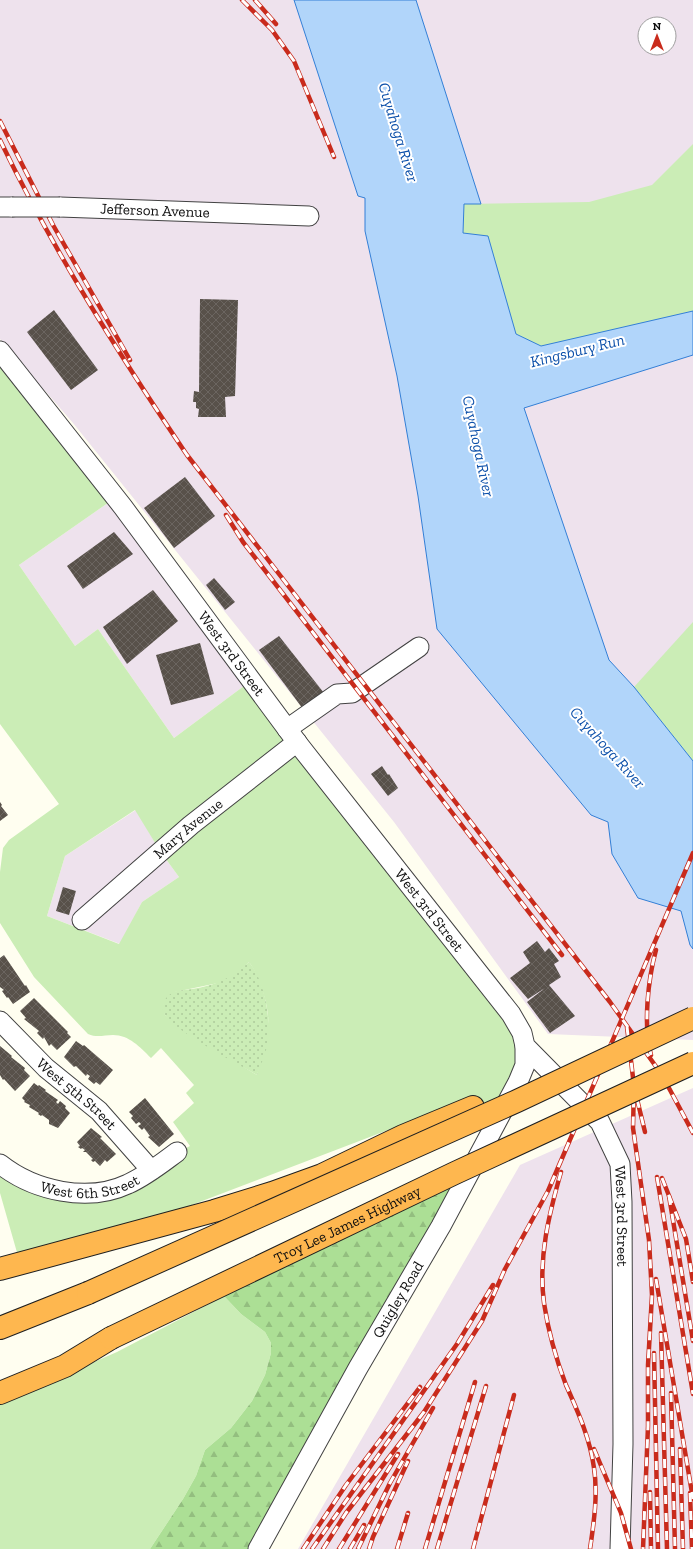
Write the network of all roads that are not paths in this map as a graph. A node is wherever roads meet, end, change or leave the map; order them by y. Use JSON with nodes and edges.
{"nodes":[{"id":1,"x":6,"y":207,"type":"edge"},
{"id":2,"x":309,"y":216,"type":"dead end"},
{"id":3,"x":0,"y":351,"type":"edge"},
{"id":4,"x":419,"y":647,"type":"dead end"},
{"id":5,"x":292,"y":735,"type":"junction"},
{"id":6,"x":82,"y":920,"type":"dead end"},
{"id":7,"x":693,"y":1018,"type":"edge"},
{"id":8,"x":0,"y":1021,"type":"edge"},
{"id":9,"x":526,"y":1046,"type":"junction"},
{"id":10,"x":693,"y":1063,"type":"edge"},
{"id":11,"x":517,"y":1101,"type":"junction"},
{"id":12,"x":177,"y":1152,"type":"dead end"},
{"id":13,"x":0,"y":1164,"type":"edge"},
{"id":14,"x":151,"y":1170,"type":"junction"},
{"id":15,"x":0,"y":1269,"type":"edge"},
{"id":16,"x":0,"y":1328,"type":"edge"},
{"id":17,"x":111,"y":1338,"type":"junction"},
{"id":18,"x":0,"y":1381,"type":"edge"},
{"id":19,"x":0,"y":1393,"type":"edge"},
{"id":20,"x":258,"y":1549,"type":"edge"},
{"id":21,"x":620,"y":1549,"type":"edge"}],
"edges":[{"from":1,"to":2,"type":"street","name":"Jefferson Avenue","bridge":true},
{"from":3,"to":5,"type":"street","name":"West 3rd Street"},
{"from":4,"to":5,"type":"street","name":"Mary Avenue"},
{"from":5,"to":6,"type":"street","name":"Mary Avenue"},
{"from":5,"to":9,"type":"street","name":"West 3rd Street"},
{"from":7,"to":11,"type":"highway","bridge":true},
{"from":8,"to":14,"type":"street","name":"West 5th Street"},
{"from":9,"to":20,"type":"street","name":"Quigley Road"},
{"from":9,"to":21,"type":"street","name":"West 3rd Street"},
{"from":10,"to":17,"type":"highway","name":"Troy Lee James Highway","bridge":true},
{"from":11,"to":15,"type":"highway","bridge":true},
{"from":11,"to":16,"type":"highway","bridge":true},
{"from":12,"to":14,"type":"street","name":"West 6th Street"},
{"from":13,"to":14,"type":"street","name":"West 6th Street"},
{"from":17,"to":18,"type":"highway","name":"Troy Lee James Highway"},
{"from":17,"to":19,"type":"highway"}]}
